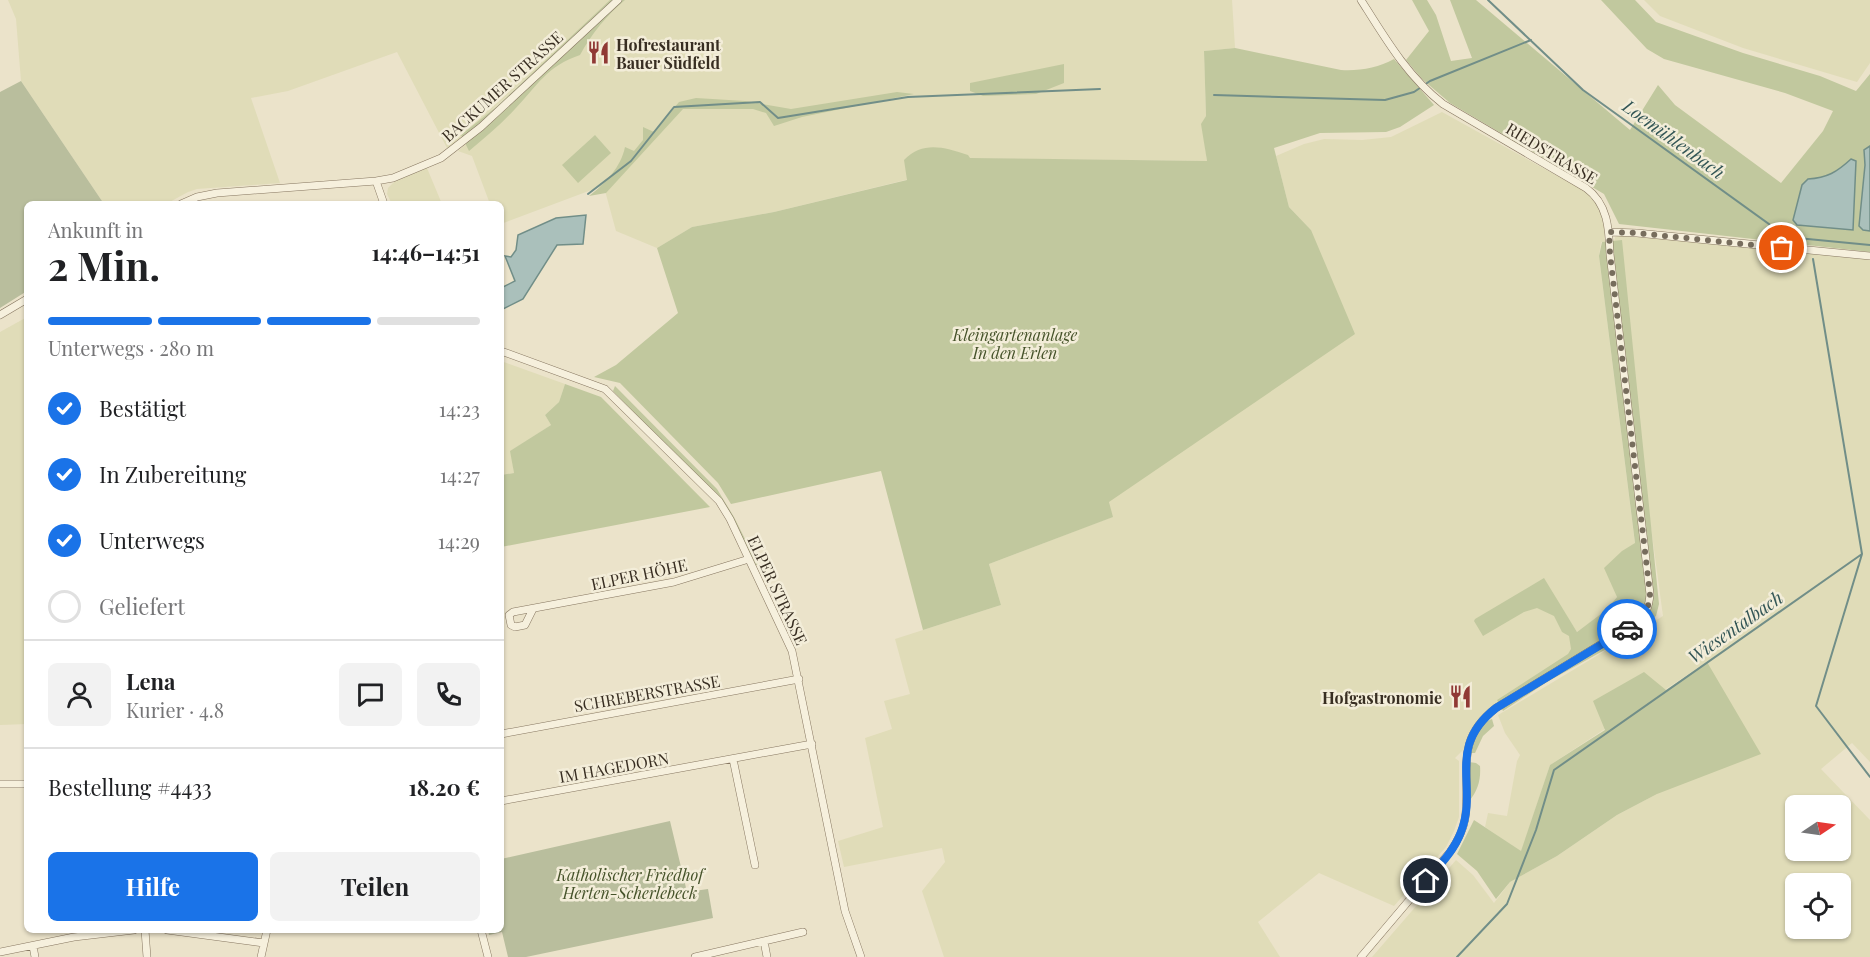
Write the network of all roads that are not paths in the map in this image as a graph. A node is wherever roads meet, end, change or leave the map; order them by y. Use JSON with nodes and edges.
{"nodes":[{"id":1,"x":618,"y":0,"type":"edge"},
{"id":2,"x":1360,"y":0,"type":"edge"},
{"id":3,"x":376,"y":181,"type":"junction"},
{"id":4,"x":188,"y":201,"type":"edge"},
{"id":5,"x":383,"y":201,"type":"edge"},
{"id":6,"x":1609,"y":232,"type":"junction"},
{"id":7,"x":1870,"y":256,"type":"edge"},
{"id":8,"x":24,"y":301,"type":"edge"},
{"id":9,"x":0,"y":315,"type":"edge"},
{"id":10,"x":504,"y":352,"type":"edge"},
{"id":11,"x":749,"y":559,"type":"junction"},
{"id":12,"x":533,"y":609,"type":"dead end"},
{"id":13,"x":799,"y":679,"type":"junction"},
{"id":14,"x":504,"y":733,"type":"edge"},
{"id":15,"x":812,"y":744,"type":"junction"},
{"id":16,"x":733,"y":759,"type":"junction"},
{"id":17,"x":0,"y":784,"type":"edge"},
{"id":18,"x":24,"y":784,"type":"edge"},
{"id":19,"x":504,"y":800,"type":"edge"},
{"id":20,"x":755,"y":865,"type":"dead end"},
{"id":21,"x":803,"y":932,"type":"dead end"},
{"id":22,"x":108,"y":933,"type":"edge"},
{"id":23,"x":145,"y":933,"type":"edge"},
{"id":24,"x":189,"y":933,"type":"edge"},
{"id":25,"x":266,"y":933,"type":"edge"},
{"id":26,"x":482,"y":933,"type":"edge"},
{"id":27,"x":764,"y":940,"type":"junction"},
{"id":28,"x":264,"y":943,"type":"junction"},
{"id":29,"x":33,"y":946,"type":"junction"},
{"id":30,"x":0,"y":952,"type":"edge"},
{"id":31,"x":35,"y":957,"type":"edge"},
{"id":32,"x":147,"y":957,"type":"edge"},
{"id":33,"x":261,"y":957,"type":"edge"},
{"id":34,"x":488,"y":957,"type":"edge"},
{"id":35,"x":695,"y":957,"type":"edge"},
{"id":36,"x":767,"y":957,"type":"edge"},
{"id":37,"x":861,"y":957,"type":"edge"},
{"id":38,"x":1361,"y":957,"type":"edge"}],
"edges":[{"from":1,"to":3,"type":"street","name":"BACKUMER STRASSE"},
{"from":2,"to":6,"type":"street","name":"RIEDSTRASSE"},
{"from":3,"to":4,"type":"street","name":"BACKUMER STRASSE"},
{"from":3,"to":5,"type":"street"},
{"from":6,"to":7,"type":"street"},
{"from":6,"to":38,"type":"street","name":"RIEDSTRASSE"},
{"from":8,"to":9,"type":"street"},
{"from":10,"to":11,"type":"street","name":"ELPER STRASSE"},
{"from":11,"to":12,"type":"street","name":"ELPER HÖHE"},
{"from":11,"to":13,"type":"street","name":"ELPER STRASSE"},
{"from":13,"to":14,"type":"street","name":"SCHREBERSTRASSE"},
{"from":13,"to":15,"type":"street","name":"ELPER STRASSE"},
{"from":15,"to":16,"type":"street","name":"IM HAGEDORN"},
{"from":15,"to":37,"type":"street","name":"ELPER STRASSE"},
{"from":16,"to":19,"type":"street","name":"IM HAGEDORN"},
{"from":16,"to":20,"type":"street"},
{"from":17,"to":18,"type":"street"},
{"from":21,"to":27,"type":"street"},
{"from":22,"to":29,"type":"street"},
{"from":23,"to":32,"type":"street"},
{"from":24,"to":28,"type":"street"},
{"from":25,"to":28,"type":"street"},
{"from":26,"to":34,"type":"street"},
{"from":27,"to":35,"type":"street"},
{"from":27,"to":36,"type":"street"},
{"from":28,"to":33,"type":"street"},
{"from":29,"to":30,"type":"street"},
{"from":29,"to":31,"type":"street"}]}
